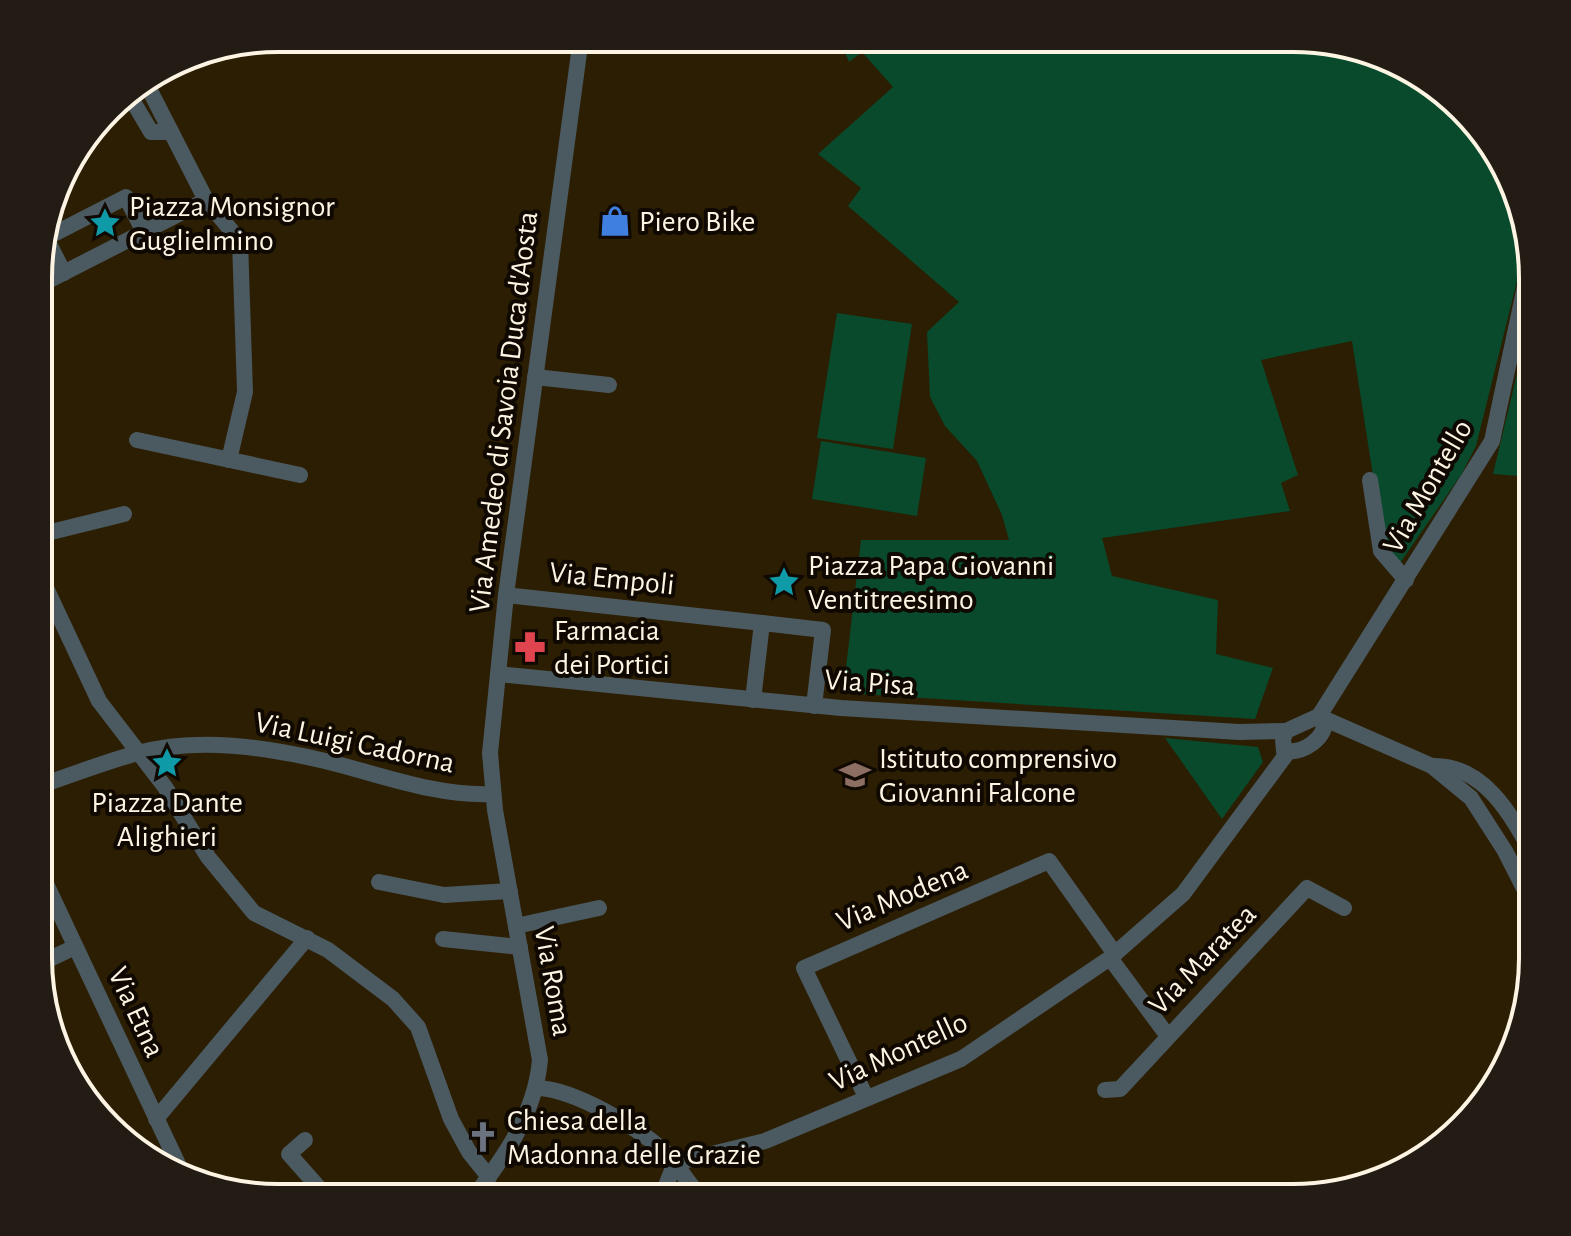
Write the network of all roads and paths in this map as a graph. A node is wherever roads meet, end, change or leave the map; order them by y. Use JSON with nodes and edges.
{"nodes":[{"id":1,"x":579,"y":52,"type":"edge"},
{"id":2,"x":151,"y":92,"type":"edge"},
{"id":3,"x":134,"y":104,"type":"edge"},
{"id":4,"x":171,"y":132,"type":"junction"},
{"id":5,"x":206,"y":200,"type":"junction"},
{"id":6,"x":58,"y":232,"type":"edge"},
{"id":7,"x":144,"y":232,"type":"junction"},
{"id":8,"x":54,"y":253,"type":"edge"},
{"id":9,"x":64,"y":273,"type":"junction"},
{"id":10,"x":52,"y":279,"type":"edge"},
{"id":11,"x":1519,"y":315,"type":"edge"},
{"id":12,"x":535,"y":377,"type":"junction"},
{"id":13,"x":609,"y":385,"type":"dead end"},
{"id":14,"x":137,"y":440,"type":"dead end"},
{"id":15,"x":229,"y":460,"type":"junction"},
{"id":16,"x":300,"y":475,"type":"dead end"},
{"id":17,"x":1370,"y":480,"type":"dead end"},
{"id":18,"x":124,"y":514,"type":"dead end"},
{"id":19,"x":52,"y":532,"type":"edge"},
{"id":20,"x":1406,"y":580,"type":"junction"},
{"id":21,"x":506,"y":595,"type":"junction"},
{"id":22,"x":52,"y":601,"type":"edge"},
{"id":23,"x":762,"y":623,"type":"junction"},
{"id":24,"x":498,"y":674,"type":"junction"},
{"id":25,"x":753,"y":700,"type":"junction"},
{"id":26,"x":814,"y":706,"type":"junction"},
{"id":27,"x":1322,"y":717,"type":"junction"},
{"id":28,"x":1319,"y":739,"type":"junction"},
{"id":29,"x":1286,"y":743,"type":"junction"},
{"id":30,"x":1374,"y":743,"type":"junction"},
{"id":31,"x":135,"y":750,"type":"junction"},
{"id":32,"x":1432,"y":766,"type":"junction"},
{"id":33,"x":52,"y":781,"type":"edge"},
{"id":34,"x":493,"y":794,"type":"junction"},
{"id":35,"x":1519,"y":822,"type":"edge"},
{"id":36,"x":1519,"y":835,"type":"edge"},
{"id":37,"x":1501,"y":845,"type":"junction"},
{"id":38,"x":1519,"y":859,"type":"edge"},
{"id":39,"x":1511,"y":864,"type":"junction"},
{"id":40,"x":1519,"y":879,"type":"edge"},
{"id":41,"x":379,"y":882,"type":"dead end"},
{"id":42,"x":510,"y":891,"type":"junction"},
{"id":43,"x":52,"y":897,"type":"edge"},
{"id":44,"x":599,"y":908,"type":"dead end"},
{"id":45,"x":1344,"y":908,"type":"dead end"},
{"id":46,"x":516,"y":926,"type":"junction"},
{"id":47,"x":307,"y":938,"type":"junction"},
{"id":48,"x":443,"y":939,"type":"dead end"},
{"id":49,"x":75,"y":947,"type":"junction"},
{"id":50,"x":520,"y":947,"type":"junction"},
{"id":51,"x":1113,"y":956,"type":"junction"},
{"id":52,"x":52,"y":958,"type":"edge"},
{"id":53,"x":1167,"y":1035,"type":"junction"},
{"id":54,"x":538,"y":1088,"type":"junction"},
{"id":55,"x":1105,"y":1090,"type":"dead end"},
{"id":56,"x":866,"y":1097,"type":"junction"},
{"id":57,"x":156,"y":1119,"type":"junction"},
{"id":58,"x":305,"y":1140,"type":"dead end"},
{"id":59,"x":175,"y":1159,"type":"edge"},
{"id":60,"x":675,"y":1163,"type":"junction"},
{"id":61,"x":492,"y":1173,"type":"junction"},
{"id":62,"x":316,"y":1184,"type":"edge"},
{"id":63,"x":484,"y":1184,"type":"edge"},
{"id":64,"x":669,"y":1184,"type":"edge"},
{"id":65,"x":689,"y":1184,"type":"edge"}],
"edges":[{"from":1,"to":12,"type":"street","name":"Via Amedeo di Savoia Duca d'Aosta"},
{"from":2,"to":4,"type":"street"},
{"from":3,"to":4,"type":"street"},
{"from":4,"to":5,"type":"street"},
{"from":5,"to":7,"type":"street"},
{"from":5,"to":15,"type":"street"},
{"from":6,"to":7,"type":"street"},
{"from":7,"to":9,"type":"street"},
{"from":8,"to":9,"type":"street"},
{"from":9,"to":10,"type":"street"},
{"from":11,"to":20,"type":"street","name":"Via Montello"},
{"from":12,"to":13,"type":"street"},
{"from":12,"to":21,"type":"street","name":"Via Amedeo di Savoia Duca d'Aosta"},
{"from":14,"to":15,"type":"street"},
{"from":15,"to":16,"type":"street"},
{"from":17,"to":20,"type":"street"},
{"from":18,"to":19,"type":"street"},
{"from":20,"to":27,"type":"street","name":"Via Montello"},
{"from":21,"to":23,"type":"street","name":"Via Empoli"},
{"from":21,"to":24,"type":"street","name":"Via Amedeo di Savoia Duca d'Aosta"},
{"from":22,"to":31,"type":"street"},
{"from":23,"to":25,"type":"street"},
{"from":23,"to":26,"type":"street","name":"Via Empoli"},
{"from":24,"to":25,"type":"street","name":"Via Pisa"},
{"from":24,"to":34,"type":"street","name":"Via Amedeo di Savoia Duca d'Aosta"},
{"from":25,"to":26,"type":"street","name":"Via Pisa"},
{"from":26,"to":29,"type":"street","name":"Via Pisa"},
{"from":27,"to":28,"type":"street","name":"Via Montello"},
{"from":27,"to":29,"type":"street"},
{"from":27,"to":30,"type":"street"},
{"from":28,"to":29,"type":"street"},
{"from":28,"to":30,"type":"street"},
{"from":29,"to":51,"type":"street","name":"Via Montello"},
{"from":30,"to":32,"type":"street"},
{"from":31,"to":33,"type":"street"},
{"from":31,"to":34,"type":"street","name":"Via Luigi Cadorna"},
{"from":31,"to":47,"type":"street"},
{"from":32,"to":35,"type":"street"},
{"from":32,"to":37,"type":"street"},
{"from":34,"to":42,"type":"street","name":"Via Roma"},
{"from":36,"to":37,"type":"street"},
{"from":37,"to":39,"type":"street"},
{"from":38,"to":39,"type":"street"},
{"from":39,"to":40,"type":"street"},
{"from":41,"to":42,"type":"street"},
{"from":42,"to":46,"type":"street","name":"Via Roma"},
{"from":43,"to":49,"type":"street","name":"Via Etna"},
{"from":44,"to":46,"type":"street"},
{"from":45,"to":53,"type":"street","name":"Via Maratea"},
{"from":46,"to":50,"type":"street","name":"Via Roma"},
{"from":47,"to":57,"type":"street"},
{"from":47,"to":61,"type":"street"},
{"from":48,"to":50,"type":"street"},
{"from":49,"to":52,"type":"street"},
{"from":49,"to":57,"type":"street","name":"Via Etna"},
{"from":50,"to":54,"type":"street","name":"Via Roma"},
{"from":51,"to":53,"type":"street"},
{"from":51,"to":56,"type":"street","name":"Via Montello"},
{"from":51,"to":56,"type":"street","name":"Via Modena"},
{"from":53,"to":55,"type":"street","name":"Via Maratea"},
{"from":54,"to":60,"type":"street"},
{"from":54,"to":61,"type":"street","name":"Via Roma"},
{"from":56,"to":60,"type":"street","name":"Via Montello"},
{"from":57,"to":59,"type":"street","name":"Via Etna"},
{"from":58,"to":62,"type":"street"},
{"from":60,"to":64,"type":"street"},
{"from":60,"to":65,"type":"street"},
{"from":61,"to":63,"type":"street","name":"Via Roma"}]}
